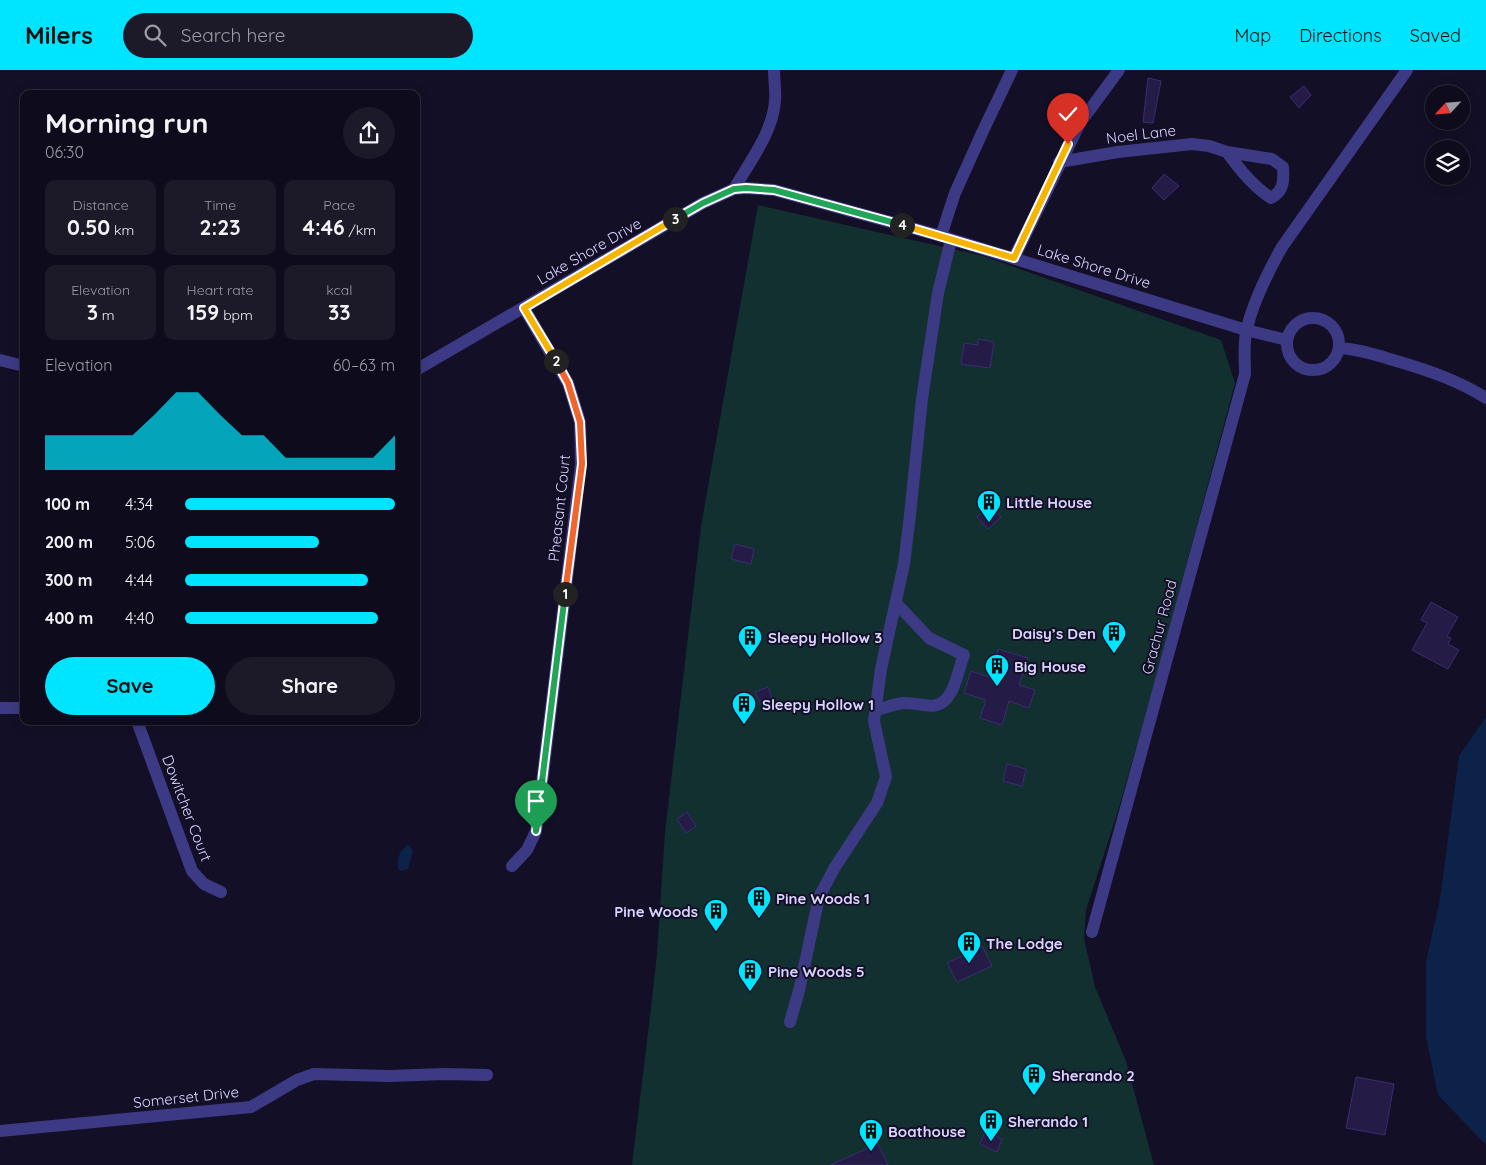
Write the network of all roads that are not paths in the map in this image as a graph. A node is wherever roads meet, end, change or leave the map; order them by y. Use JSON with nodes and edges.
{"nodes":[{"id":1,"x":774,"y":70,"type":"edge"},
{"id":2,"x":1012,"y":70,"type":"edge"},
{"id":3,"x":1407,"y":70,"type":"edge"},
{"id":4,"x":1113,"y":72,"type":"edge"},
{"id":5,"x":1227,"y":152,"type":"junction"},
{"id":6,"x":1059,"y":162,"type":"junction"},
{"id":7,"x":734,"y":189,"type":"junction"},
{"id":8,"x":946,"y":238,"type":"junction"},
{"id":9,"x":1014,"y":258,"type":"junction"},
{"id":10,"x":524,"y":308,"type":"junction"},
{"id":11,"x":1246,"y":330,"type":"junction"},
{"id":12,"x":1286,"y":340,"type":"junction"},
{"id":13,"x":1339,"y":348,"type":"junction"},
{"id":14,"x":0,"y":360,"type":"edge"},
{"id":15,"x":20,"y":365,"type":"edge"},
{"id":16,"x":420,"y":368,"type":"edge"},
{"id":17,"x":1486,"y":398,"type":"edge"},
{"id":18,"x":896,"y":603,"type":"junction"},
{"id":19,"x":0,"y":708,"type":"edge"},
{"id":20,"x":20,"y":708,"type":"edge"},
{"id":21,"x":876,"y":710,"type":"junction"},
{"id":22,"x":138,"y":725,"type":"edge"},
{"id":23,"x":512,"y":866,"type":"dead end"},
{"id":24,"x":221,"y":892,"type":"dead end"},
{"id":25,"x":1092,"y":932,"type":"dead end"},
{"id":26,"x":790,"y":1022,"type":"dead end"},
{"id":27,"x":488,"y":1074,"type":"dead end"},
{"id":28,"x":0,"y":1131,"type":"edge"}],
"edges":[{"from":1,"to":7,"type":"street"},
{"from":2,"to":8,"type":"street"},
{"from":3,"to":11,"type":"street"},
{"from":4,"to":6,"type":"street"},
{"from":5,"to":5,"type":"street","name":"Noel Lane"},
{"from":5,"to":6,"type":"street","name":"Noel Lane"},
{"from":6,"to":9,"type":"street"},
{"from":7,"to":8,"type":"street","name":"Lake Shore Drive"},
{"from":7,"to":10,"type":"street","name":"Lake Shore Drive"},
{"from":8,"to":9,"type":"street","name":"Lake Shore Drive"},
{"from":8,"to":18,"type":"street"},
{"from":9,"to":11,"type":"street","name":"Lake Shore Drive"},
{"from":10,"to":16,"type":"street","name":"Lake Shore Drive"},
{"from":10,"to":23,"type":"street","name":"Pheasant Court"},
{"from":11,"to":12,"type":"street","name":"Lake Shore Drive"},
{"from":11,"to":25,"type":"street","name":"Grachur Road"},
{"from":12,"to":13,"type":"street"},
{"from":12,"to":13,"type":"street"},
{"from":13,"to":17,"type":"street"},
{"from":14,"to":15,"type":"street"},
{"from":18,"to":21,"type":"street"},
{"from":18,"to":21,"type":"street"},
{"from":19,"to":20,"type":"street"},
{"from":21,"to":26,"type":"street"},
{"from":22,"to":24,"type":"street","name":"Dowitcher Court"},
{"from":27,"to":28,"type":"street","name":"Somerset Drive"}]}
